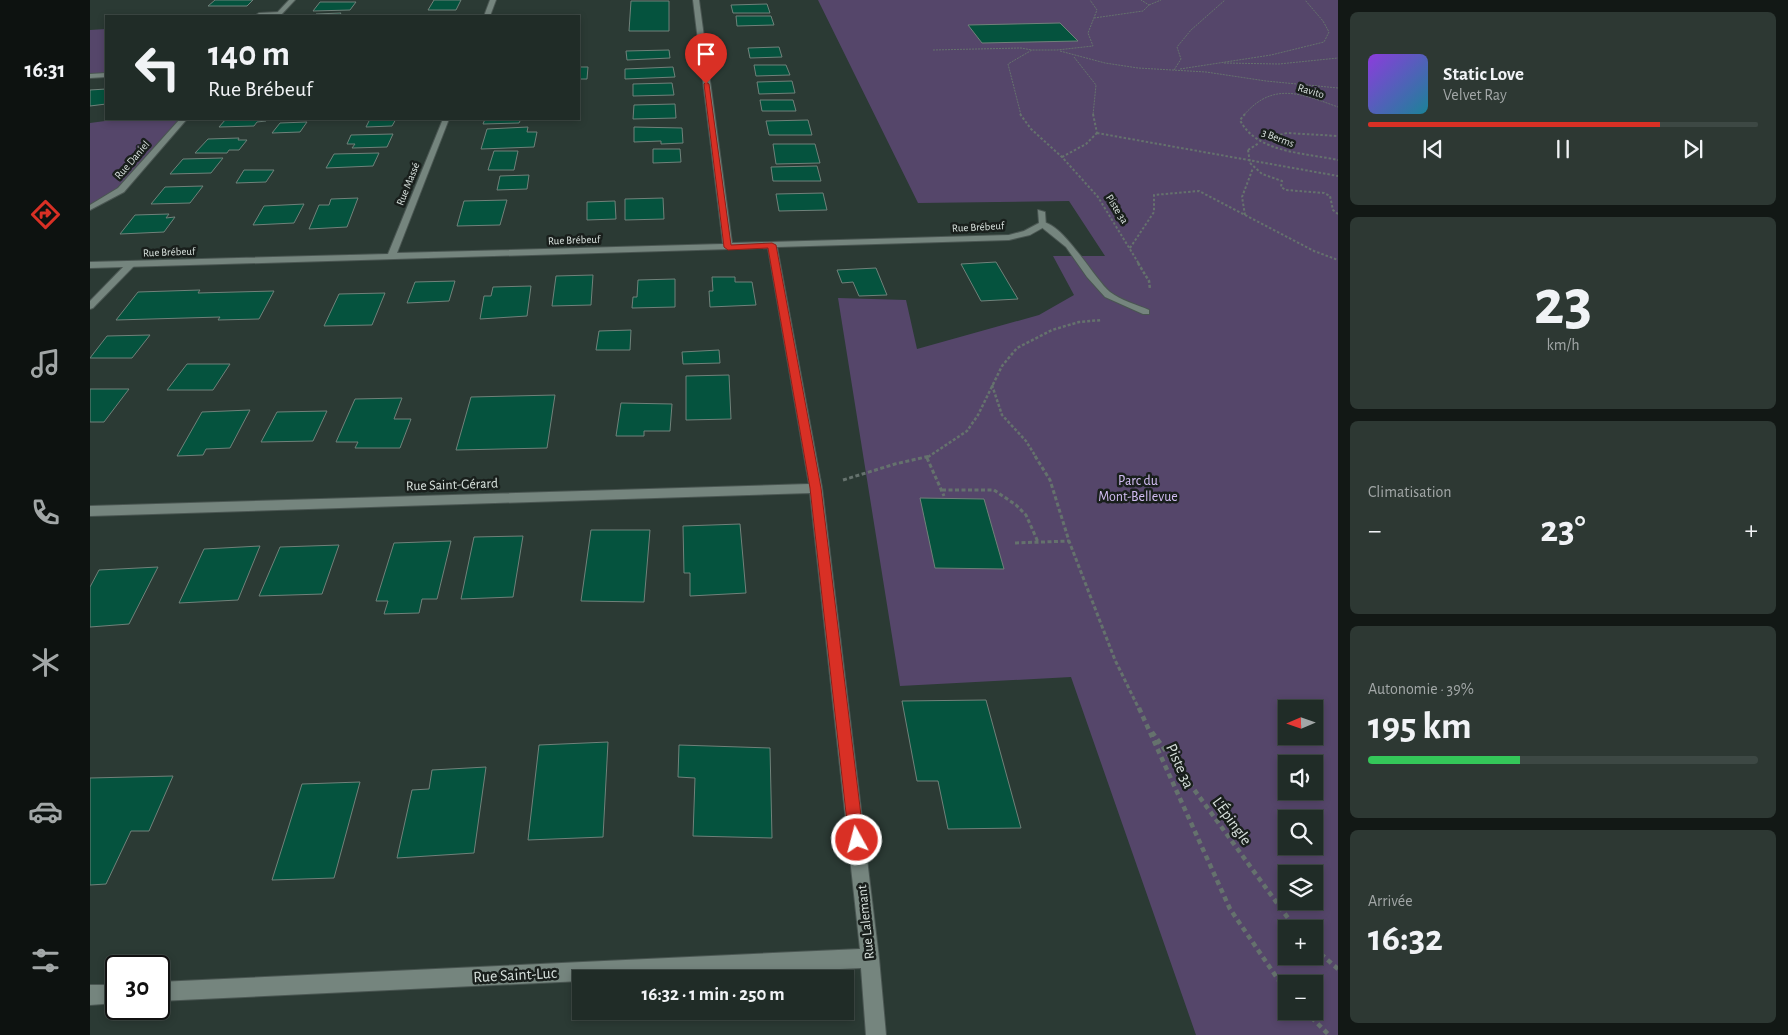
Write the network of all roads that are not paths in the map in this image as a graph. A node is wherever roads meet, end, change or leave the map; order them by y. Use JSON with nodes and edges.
{"nodes":[{"id":1,"x":292,"y":0,"type":"edge"},
{"id":2,"x":493,"y":0,"type":"edge"},
{"id":3,"x":696,"y":0,"type":"edge"},
{"id":4,"x":258,"y":15,"type":"edge"},
{"id":5,"x":278,"y":15,"type":"edge"},
{"id":6,"x":487,"y":15,"type":"edge"},
{"id":7,"x":105,"y":75,"type":"edge"},
{"id":8,"x":90,"y":76,"type":"edge"},
{"id":9,"x":183,"y":120,"type":"edge"},
{"id":10,"x":446,"y":120,"type":"edge"},
{"id":11,"x":90,"y":208,"type":"edge"},
{"id":12,"x":1041,"y":212,"type":"dead end"},
{"id":13,"x":1043,"y":224,"type":"junction"},
{"id":14,"x":772,"y":245,"type":"junction"},
{"id":15,"x":728,"y":247,"type":"junction"},
{"id":16,"x":391,"y":257,"type":"junction"},
{"id":17,"x":131,"y":264,"type":"junction"},
{"id":18,"x":90,"y":265,"type":"edge"},
{"id":19,"x":90,"y":306,"type":"edge"},
{"id":20,"x":1146,"y":312,"type":"road end"},
{"id":21,"x":816,"y":488,"type":"junction"},
{"id":22,"x":90,"y":511,"type":"edge"},
{"id":23,"x":870,"y":958,"type":"junction"},
{"id":24,"x":170,"y":991,"type":"edge"},
{"id":25,"x":105,"y":994,"type":"edge"},
{"id":26,"x":90,"y":995,"type":"edge"},
{"id":27,"x":876,"y":1035,"type":"edge"}],
"edges":[{"from":1,"to":5,"type":"street"},
{"from":2,"to":6,"type":"street"},
{"from":3,"to":15,"type":"street"},
{"from":4,"to":5,"type":"street"},
{"from":7,"to":8,"type":"street"},
{"from":9,"to":11,"type":"street","name":"Rue Daniel"},
{"from":10,"to":16,"type":"street","name":"Rue Massé"},
{"from":12,"to":13,"type":"street"},
{"from":13,"to":14,"type":"street","name":"Rue Brébeuf"},
{"from":13,"to":20,"type":"street"},
{"from":14,"to":15,"type":"street","name":"Rue Brébeuf"},
{"from":14,"to":21,"type":"street","name":"Rue Lalemant"},
{"from":15,"to":16,"type":"street","name":"Rue Brébeuf"},
{"from":16,"to":17,"type":"street","name":"Rue Brébeuf"},
{"from":17,"to":18,"type":"street","name":"Rue Brébeuf"},
{"from":17,"to":19,"type":"street"},
{"from":21,"to":22,"type":"street","name":"Rue Saint-Gérard"},
{"from":21,"to":23,"type":"street","name":"Rue Lalemant"},
{"from":23,"to":24,"type":"street","name":"Rue Saint-Luc"},
{"from":23,"to":27,"type":"street","name":"Rue Lalemant"},
{"from":25,"to":26,"type":"street"}]}
